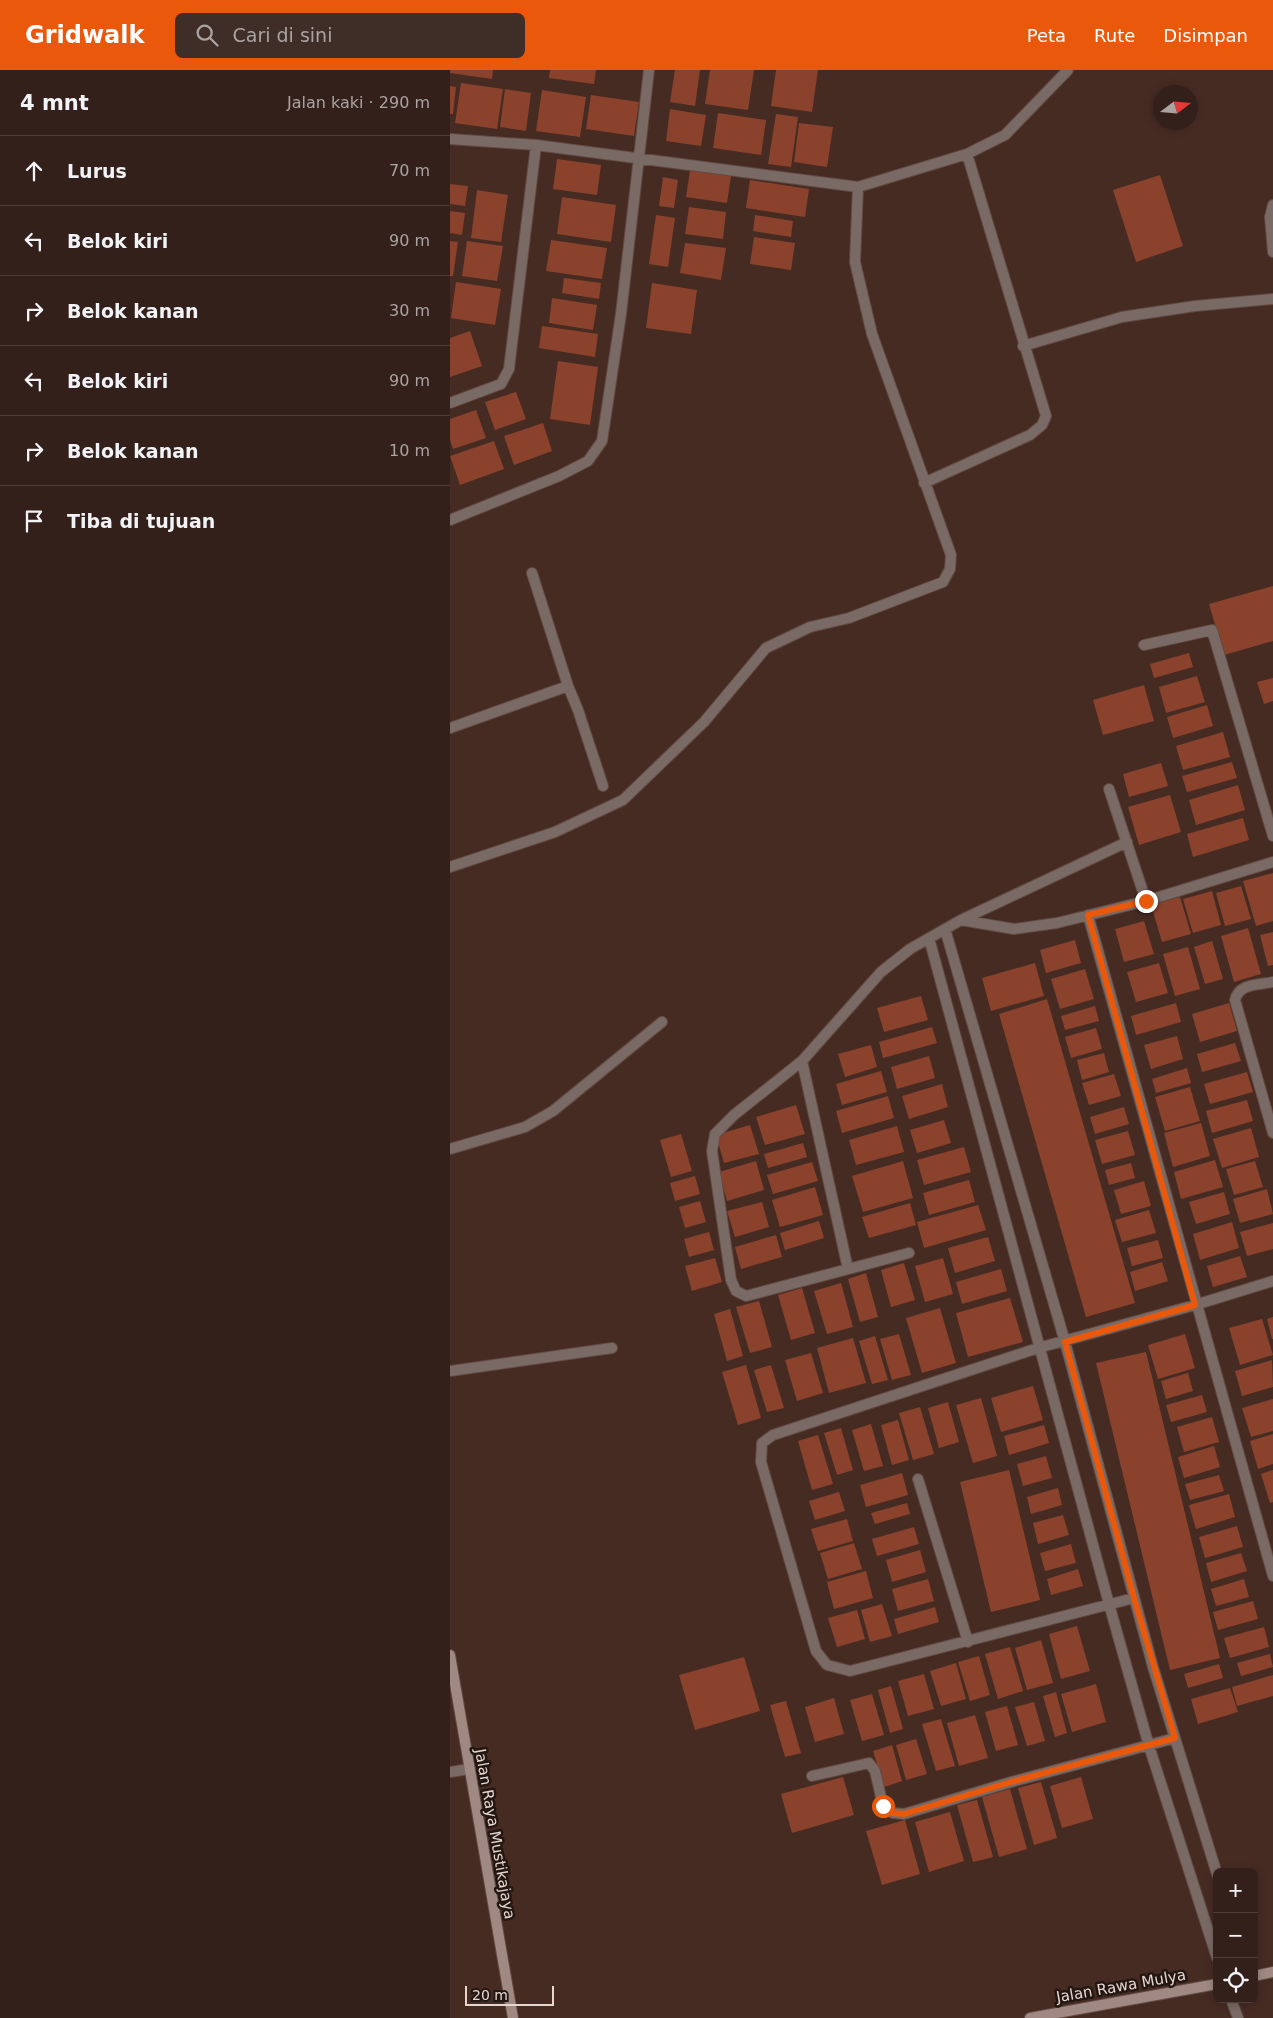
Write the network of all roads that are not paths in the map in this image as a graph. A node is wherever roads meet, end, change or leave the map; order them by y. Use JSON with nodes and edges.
{"nodes":[{"id":1,"x":649,"y":70,"type":"edge"},
{"id":2,"x":1068,"y":70,"type":"edge"},
{"id":3,"x":450,"y":139,"type":"edge"},
{"id":4,"x":536,"y":146,"type":"junction"},
{"id":5,"x":967,"y":154,"type":"junction"},
{"id":6,"x":637,"y":159,"type":"junction"},
{"id":7,"x":858,"y":187,"type":"junction"},
{"id":8,"x":1273,"y":205,"type":"edge"},
{"id":9,"x":1273,"y":252,"type":"edge"},
{"id":10,"x":1273,"y":299,"type":"edge"},
{"id":11,"x":1023,"y":346,"type":"junction"},
{"id":12,"x":450,"y":402,"type":"edge"},
{"id":13,"x":924,"y":483,"type":"junction"},
{"id":14,"x":450,"y":520,"type":"edge"},
{"id":15,"x":532,"y":573,"type":"dead end"},
{"id":16,"x":1144,"y":645,"type":"dead end"},
{"id":17,"x":568,"y":686,"type":"junction"},
{"id":18,"x":450,"y":728,"type":"edge"},
{"id":19,"x":604,"y":786,"type":"dead end"},
{"id":20,"x":1108,"y":789,"type":"dead end"},
{"id":21,"x":1273,"y":836,"type":"edge"},
{"id":22,"x":1127,"y":842,"type":"junction"},
{"id":23,"x":1273,"y":862,"type":"edge"},
{"id":24,"x":450,"y":867,"type":"edge"},
{"id":25,"x":1146,"y":901,"type":"junction"},
{"id":26,"x":1088,"y":915,"type":"junction"},
{"id":27,"x":961,"y":920,"type":"junction"},
{"id":28,"x":945,"y":929,"type":"junction"},
{"id":29,"x":929,"y":938,"type":"junction"},
{"id":30,"x":1273,"y":982,"type":"edge"},
{"id":31,"x":662,"y":1022,"type":"dead end"},
{"id":32,"x":802,"y":1061,"type":"junction"},
{"id":33,"x":1273,"y":1133,"type":"edge"},
{"id":34,"x":450,"y":1149,"type":"edge"},
{"id":35,"x":909,"y":1253,"type":"dead end"},
{"id":36,"x":848,"y":1269,"type":"junction"},
{"id":37,"x":1273,"y":1281,"type":"edge"},
{"id":38,"x":1195,"y":1305,"type":"junction"},
{"id":39,"x":1065,"y":1342,"type":"junction"},
{"id":40,"x":612,"y":1348,"type":"dead end"},
{"id":41,"x":1038,"y":1348,"type":"junction"},
{"id":42,"x":450,"y":1371,"type":"edge"},
{"id":43,"x":918,"y":1479,"type":"dead end"},
{"id":44,"x":1273,"y":1576,"type":"edge"},
{"id":45,"x":1134,"y":1598,"type":"junction"},
{"id":46,"x":1109,"y":1604,"type":"junction"},
{"id":47,"x":968,"y":1642,"type":"junction"},
{"id":48,"x":450,"y":1654,"type":"edge"},
{"id":49,"x":1175,"y":1738,"type":"junction"},
{"id":50,"x":1149,"y":1746,"type":"junction"},
{"id":51,"x":469,"y":1769,"type":"junction"},
{"id":52,"x":450,"y":1772,"type":"edge"},
{"id":53,"x":812,"y":1776,"type":"dead end"},
{"id":54,"x":1215,"y":1868,"type":"edge"},
{"id":55,"x":1213,"y":1946,"type":"edge"},
{"id":56,"x":1273,"y":1972,"type":"edge"},
{"id":57,"x":1258,"y":1975,"type":"edge"},
{"id":58,"x":1213,"y":1985,"type":"edge"},
{"id":59,"x":1232,"y":2003,"type":"edge"},
{"id":60,"x":513,"y":2018,"type":"edge"},
{"id":61,"x":1030,"y":2018,"type":"edge"},
{"id":62,"x":1238,"y":2018,"type":"edge"}],
"edges":[{"from":1,"to":6,"type":"street"},
{"from":2,"to":5,"type":"street"},
{"from":3,"to":4,"type":"street"},
{"from":4,"to":6,"type":"street"},
{"from":4,"to":12,"type":"street"},
{"from":5,"to":7,"type":"street"},
{"from":5,"to":11,"type":"street"},
{"from":6,"to":7,"type":"street"},
{"from":6,"to":14,"type":"street"},
{"from":7,"to":13,"type":"street"},
{"from":8,"to":9,"type":"street"},
{"from":10,"to":11,"type":"street"},
{"from":11,"to":13,"type":"street"},
{"from":13,"to":24,"type":"street"},
{"from":15,"to":17,"type":"street"},
{"from":16,"to":21,"type":"street"},
{"from":17,"to":18,"type":"street"},
{"from":17,"to":19,"type":"street"},
{"from":20,"to":22,"type":"street"},
{"from":22,"to":25,"type":"street"},
{"from":22,"to":27,"type":"street"},
{"from":23,"to":25,"type":"street"},
{"from":25,"to":26,"type":"street"},
{"from":26,"to":27,"type":"street"},
{"from":26,"to":38,"type":"street"},
{"from":27,"to":28,"type":"street"},
{"from":28,"to":29,"type":"street"},
{"from":28,"to":39,"type":"street"},
{"from":29,"to":32,"type":"street"},
{"from":29,"to":41,"type":"street"},
{"from":30,"to":33,"type":"street"},
{"from":31,"to":34,"type":"street"},
{"from":32,"to":36,"type":"street"},
{"from":32,"to":36,"type":"street"},
{"from":35,"to":36,"type":"street"},
{"from":37,"to":38,"type":"street"},
{"from":38,"to":39,"type":"street"},
{"from":38,"to":44,"type":"street"},
{"from":39,"to":41,"type":"street"},
{"from":39,"to":45,"type":"street"},
{"from":40,"to":42,"type":"street"},
{"from":41,"to":46,"type":"street"},
{"from":41,"to":47,"type":"street"},
{"from":43,"to":47,"type":"street"},
{"from":45,"to":46,"type":"street"},
{"from":45,"to":49,"type":"street"},
{"from":46,"to":47,"type":"street"},
{"from":46,"to":50,"type":"street"},
{"from":48,"to":51,"type":"main road","name":"Jalan Raya Mustikajaya"},
{"from":49,"to":50,"type":"street"},
{"from":49,"to":54,"type":"street"},
{"from":50,"to":53,"type":"street"},
{"from":50,"to":55,"type":"street"},
{"from":51,"to":52,"type":"street"},
{"from":51,"to":60,"type":"main road","name":"Jalan Raya Mustikajaya"},
{"from":56,"to":57,"type":"main road"},
{"from":58,"to":61,"type":"main road","name":"Jalan Rawa Mulya"},
{"from":59,"to":62,"type":"street"}]}
